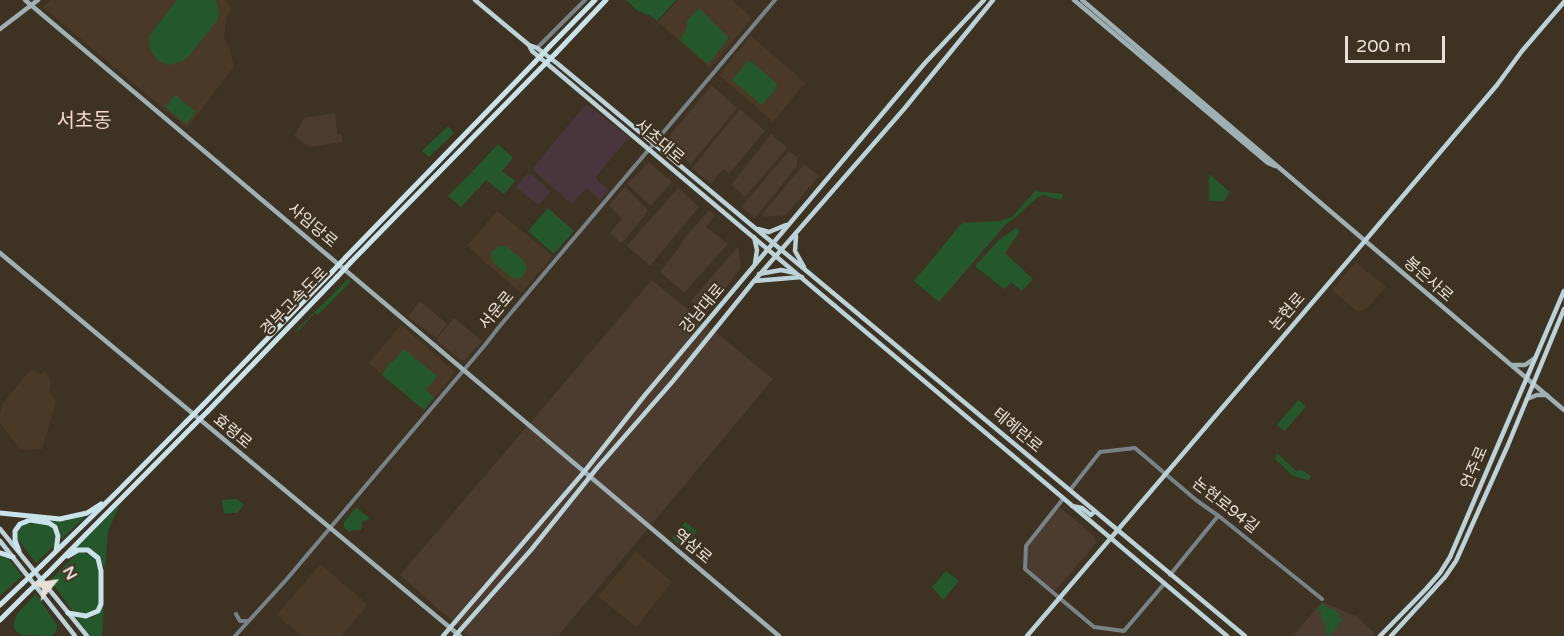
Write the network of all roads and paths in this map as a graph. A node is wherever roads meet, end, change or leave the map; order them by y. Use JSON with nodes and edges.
{"nodes":[{"id":1,"x":25,"y":0,"type":"edge"},
{"id":2,"x":38,"y":0,"type":"edge"},
{"id":3,"x":475,"y":0,"type":"edge"},
{"id":4,"x":585,"y":0,"type":"edge"},
{"id":5,"x":595,"y":0,"type":"edge"},
{"id":6,"x":606,"y":0,"type":"edge"},
{"id":7,"x":775,"y":0,"type":"edge"},
{"id":8,"x":984,"y":0,"type":"edge"},
{"id":9,"x":993,"y":0,"type":"edge"},
{"id":10,"x":1074,"y":0,"type":"edge"},
{"id":11,"x":1082,"y":0,"type":"edge"},
{"id":12,"x":1564,"y":2,"type":"edge"},
{"id":13,"x":31,"y":5,"type":"junction"},
{"id":14,"x":0,"y":29,"type":"edge"},
{"id":15,"x":530,"y":45,"type":"junction"},
{"id":16,"x":537,"y":48,"type":"junction"},
{"id":17,"x":654,"y":145,"type":"junction"},
{"id":18,"x":650,"y":150,"type":"junction"},
{"id":19,"x":1277,"y":167,"type":"junction"},
{"id":20,"x":791,"y":222,"type":"junction"},
{"id":21,"x":752,"y":226,"type":"junction"},
{"id":22,"x":798,"y":231,"type":"junction"},
{"id":23,"x":754,"y":237,"type":"junction"},
{"id":24,"x":1364,"y":241,"type":"junction"},
{"id":25,"x":773,"y":244,"type":"junction"},
{"id":26,"x":769,"y":249,"type":"junction"},
{"id":27,"x":781,"y":250,"type":"junction"},
{"id":28,"x":0,"y":253,"type":"edge"},
{"id":29,"x":776,"y":255,"type":"junction"},
{"id":30,"x":786,"y":264,"type":"junction"},
{"id":31,"x":753,"y":268,"type":"junction"},
{"id":32,"x":801,"y":268,"type":"junction"},
{"id":33,"x":797,"y":273,"type":"junction"},
{"id":34,"x":759,"y":274,"type":"junction"},
{"id":35,"x":810,"y":275,"type":"junction"},
{"id":36,"x":802,"y":277,"type":"junction"},
{"id":37,"x":754,"y":281,"type":"junction"},
{"id":38,"x":1564,"y":291,"type":"edge"},
{"id":39,"x":1564,"y":309,"type":"edge"},
{"id":40,"x":1535,"y":358,"type":"junction"},
{"id":41,"x":1511,"y":365,"type":"junction"},
{"id":42,"x":464,"y":370,"type":"junction"},
{"id":43,"x":1526,"y":378,"type":"junction"},
{"id":44,"x":1533,"y":383,"type":"junction"},
{"id":45,"x":1546,"y":395,"type":"junction"},
{"id":46,"x":1527,"y":399,"type":"junction"},
{"id":47,"x":1564,"y":410,"type":"edge"},
{"id":48,"x":584,"y":472,"type":"junction"},
{"id":49,"x":1165,"y":474,"type":"junction"},
{"id":50,"x":590,"y":477,"type":"junction"},
{"id":51,"x":1070,"y":490,"type":"junction"},
{"id":52,"x":117,"y":492,"type":"junction"},
{"id":53,"x":1063,"y":499,"type":"junction"},
{"id":54,"x":1072,"y":506,"type":"junction"},
{"id":55,"x":1095,"y":511,"type":"junction"},
{"id":56,"x":0,"y":513,"type":"edge"},
{"id":57,"x":1218,"y":516,"type":"junction"},
{"id":58,"x":330,"y":528,"type":"junction"},
{"id":59,"x":0,"y":529,"type":"edge"},
{"id":60,"x":1117,"y":530,"type":"junction"},
{"id":61,"x":1110,"y":539,"type":"junction"},
{"id":62,"x":0,"y":541,"type":"edge"},
{"id":63,"x":19,"y":551,"type":"junction"},
{"id":64,"x":56,"y":551,"type":"junction"},
{"id":65,"x":0,"y":553,"type":"edge"},
{"id":66,"x":13,"y":557,"type":"junction"},
{"id":67,"x":1135,"y":560,"type":"junction"},
{"id":68,"x":1158,"y":565,"type":"junction"},
{"id":69,"x":53,"y":568,"type":"junction"},
{"id":70,"x":1170,"y":575,"type":"junction"},
{"id":71,"x":1164,"y":584,"type":"junction"},
{"id":72,"x":16,"y":589,"type":"junction"},
{"id":73,"x":0,"y":597,"type":"edge"},
{"id":74,"x":1059,"y":598,"type":"junction"},
{"id":75,"x":1322,"y":599,"type":"dead end"},
{"id":76,"x":0,"y":605,"type":"edge"},
{"id":77,"x":68,"y":613,"type":"junction"},
{"id":78,"x":236,"y":614,"type":"dead end"},
{"id":79,"x":0,"y":620,"type":"edge"},
{"id":80,"x":252,"y":620,"type":"junction"},
{"id":81,"x":451,"y":628,"type":"junction"},
{"id":82,"x":457,"y":635,"type":"edge"},
{"id":83,"x":75,"y":636,"type":"edge"},
{"id":84,"x":87,"y":636,"type":"edge"},
{"id":85,"x":235,"y":636,"type":"edge"},
{"id":86,"x":443,"y":636,"type":"edge"},
{"id":87,"x":778,"y":636,"type":"edge"},
{"id":88,"x":1027,"y":636,"type":"edge"},
{"id":89,"x":1227,"y":636,"type":"edge"},
{"id":90,"x":1245,"y":636,"type":"edge"},
{"id":91,"x":1380,"y":636,"type":"edge"},
{"id":92,"x":1391,"y":636,"type":"edge"}],
"edges":[{"from":1,"to":13,"type":"main road","name":"사임당로"},
{"from":2,"to":13,"type":"main road"},
{"from":3,"to":15,"type":"main road","name":"서초대로"},
{"from":4,"to":16,"type":"street"},
{"from":5,"to":52,"type":"highway","name":"경부고속도로","bridge":true},
{"from":6,"to":69,"type":"highway","name":"경부고속도로","bridge":true},
{"from":7,"to":17,"type":"street","name":"서운로"},
{"from":8,"to":20,"type":"main road","name":"강남대로"},
{"from":9,"to":22,"type":"main road","name":"강남대로"},
{"from":10,"to":19,"type":"main road","name":"봉은사로"},
{"from":11,"to":19,"type":"main road","name":"봉은사로"},
{"from":12,"to":24,"type":"main road","name":"논현로"},
{"from":13,"to":14,"type":"main road"},
{"from":13,"to":42,"type":"main road","name":"사임당로"},
{"from":15,"to":16,"type":"main road","name":"서초대로"},
{"from":15,"to":18,"type":"main road","name":"서초대로"},
{"from":16,"to":17,"type":"main road","name":"서초대로"},
{"from":17,"to":18,"type":"street","name":"서운로"},
{"from":17,"to":21,"type":"main road","name":"서초대로"},
{"from":18,"to":23,"type":"main road","name":"서초대로"},
{"from":18,"to":42,"type":"street","name":"서운로"},
{"from":19,"to":24,"type":"main road","name":"봉은사로"},
{"from":20,"to":21,"type":"main road"},
{"from":20,"to":25,"type":"main road","name":"강남대로"},
{"from":21,"to":25,"type":"main road","name":"서초대로"},
{"from":22,"to":27,"type":"main road","name":"강남대로"},
{"from":22,"to":35,"type":"main road"},
{"from":23,"to":26,"type":"main road","name":"서초대로"},
{"from":23,"to":31,"type":"main road"},
{"from":24,"to":41,"type":"main road","name":"봉은사로"},
{"from":24,"to":49,"type":"main road","name":"논현로"},
{"from":25,"to":26,"type":"main road","name":"강남대로"},
{"from":25,"to":27,"type":"main road","name":"테헤란로"},
{"from":26,"to":29,"type":"main road","name":"서초대로"},
{"from":26,"to":31,"type":"main road","name":"강남대로"},
{"from":27,"to":29,"type":"main road","name":"강남대로"},
{"from":27,"to":32,"type":"main road","name":"테헤란로"},
{"from":28,"to":58,"type":"main road","name":"효령로"},
{"from":29,"to":30,"type":"main road","name":"테헤란로"},
{"from":29,"to":34,"type":"main road","name":"강남대로"},
{"from":30,"to":32,"type":"main road"},
{"from":30,"to":33,"type":"main road","name":"테헤란로"},
{"from":31,"to":48,"type":"main road","name":"강남대로"},
{"from":32,"to":35,"type":"main road","name":"테헤란로"},
{"from":33,"to":34,"type":"main road"},
{"from":33,"to":36,"type":"main road","name":"테헤란로"},
{"from":34,"to":37,"type":"main road","name":"강남대로"},
{"from":35,"to":51,"type":"main road","name":"테헤란로"},
{"from":36,"to":37,"type":"main road"},
{"from":36,"to":53,"type":"main road","name":"테헤란로"},
{"from":37,"to":50,"type":"main road","name":"강남대로"},
{"from":38,"to":40,"type":"main road","name":"언주로"},
{"from":39,"to":44,"type":"main road","name":"언주로"},
{"from":40,"to":41,"type":"main road"},
{"from":40,"to":43,"type":"main road","name":"언주로"},
{"from":41,"to":43,"type":"main road","name":"봉은사로"},
{"from":42,"to":48,"type":"main road","name":"사임당로"},
{"from":42,"to":58,"type":"street","name":"서운로"},
{"from":43,"to":44,"type":"main road","name":"봉은사로"},
{"from":43,"to":91,"type":"main road","name":"언주로"},
{"from":44,"to":45,"type":"main road","name":"봉은사로"},
{"from":44,"to":46,"type":"main road","name":"언주로"},
{"from":45,"to":46,"type":"main road"},
{"from":45,"to":47,"type":"main road","name":"봉은사로"},
{"from":46,"to":92,"type":"main road","name":"언주로"},
{"from":48,"to":50,"type":"main road","name":"역삼로"},
{"from":48,"to":81,"type":"main road","name":"강남대로"},
{"from":49,"to":51,"type":"street","name":"논현로94길"},
{"from":49,"to":57,"type":"street","name":"논현로94길"},
{"from":49,"to":60,"type":"main road","name":"논현로"},
{"from":50,"to":82,"type":"main road","name":"강남대로"},
{"from":50,"to":87,"type":"main road","name":"역삼로"},
{"from":51,"to":55,"type":"main road","name":"테헤란로"},
{"from":52,"to":56,"type":"highway"},
{"from":52,"to":64,"type":"highway","name":"경부고속도로"},
{"from":53,"to":54,"type":"main road","name":"테헤란로"},
{"from":53,"to":74,"type":"street"},
{"from":54,"to":55,"type":"main road"},
{"from":54,"to":61,"type":"main road","name":"테헤란로"},
{"from":55,"to":60,"type":"main road","name":"테헤란로"},
{"from":57,"to":70,"type":"street"},
{"from":57,"to":75,"type":"street","name":"논현로94길"},
{"from":58,"to":80,"type":"street","name":"서운로"},
{"from":58,"to":81,"type":"main road","name":"효령로"},
{"from":59,"to":63,"type":"main road"},
{"from":60,"to":61,"type":"main road","name":"논현로"},
{"from":60,"to":68,"type":"main road","name":"테헤란로"},
{"from":61,"to":67,"type":"main road","name":"테헤란로"},
{"from":61,"to":74,"type":"main road","name":"논현로"},
{"from":62,"to":66,"type":"main road"},
{"from":63,"to":64,"type":"highway"},
{"from":63,"to":77,"type":"main road"},
{"from":64,"to":72,"type":"highway","name":"경부고속도로","bridge":true},
{"from":65,"to":66,"type":"highway"},
{"from":66,"to":83,"type":"main road"},
{"from":67,"to":68,"type":"main road"},
{"from":67,"to":71,"type":"main road","name":"테헤란로"},
{"from":68,"to":70,"type":"main road","name":"테헤란로"},
{"from":69,"to":77,"type":"highway"},
{"from":69,"to":79,"type":"highway","name":"경부고속도로","bridge":true},
{"from":70,"to":90,"type":"main road","name":"테헤란로"},
{"from":71,"to":74,"type":"street"},
{"from":71,"to":89,"type":"main road","name":"테헤란로"},
{"from":72,"to":73,"type":"highway"},
{"from":72,"to":76,"type":"highway","name":"경부고속도로"},
{"from":74,"to":88,"type":"main road","name":"논현로"},
{"from":77,"to":84,"type":"main road"},
{"from":78,"to":80,"type":"street"},
{"from":80,"to":85,"type":"street","name":"서운로"},
{"from":81,"to":82,"type":"main road","name":"효령로"},
{"from":81,"to":86,"type":"main road","name":"강남대로"}]}
